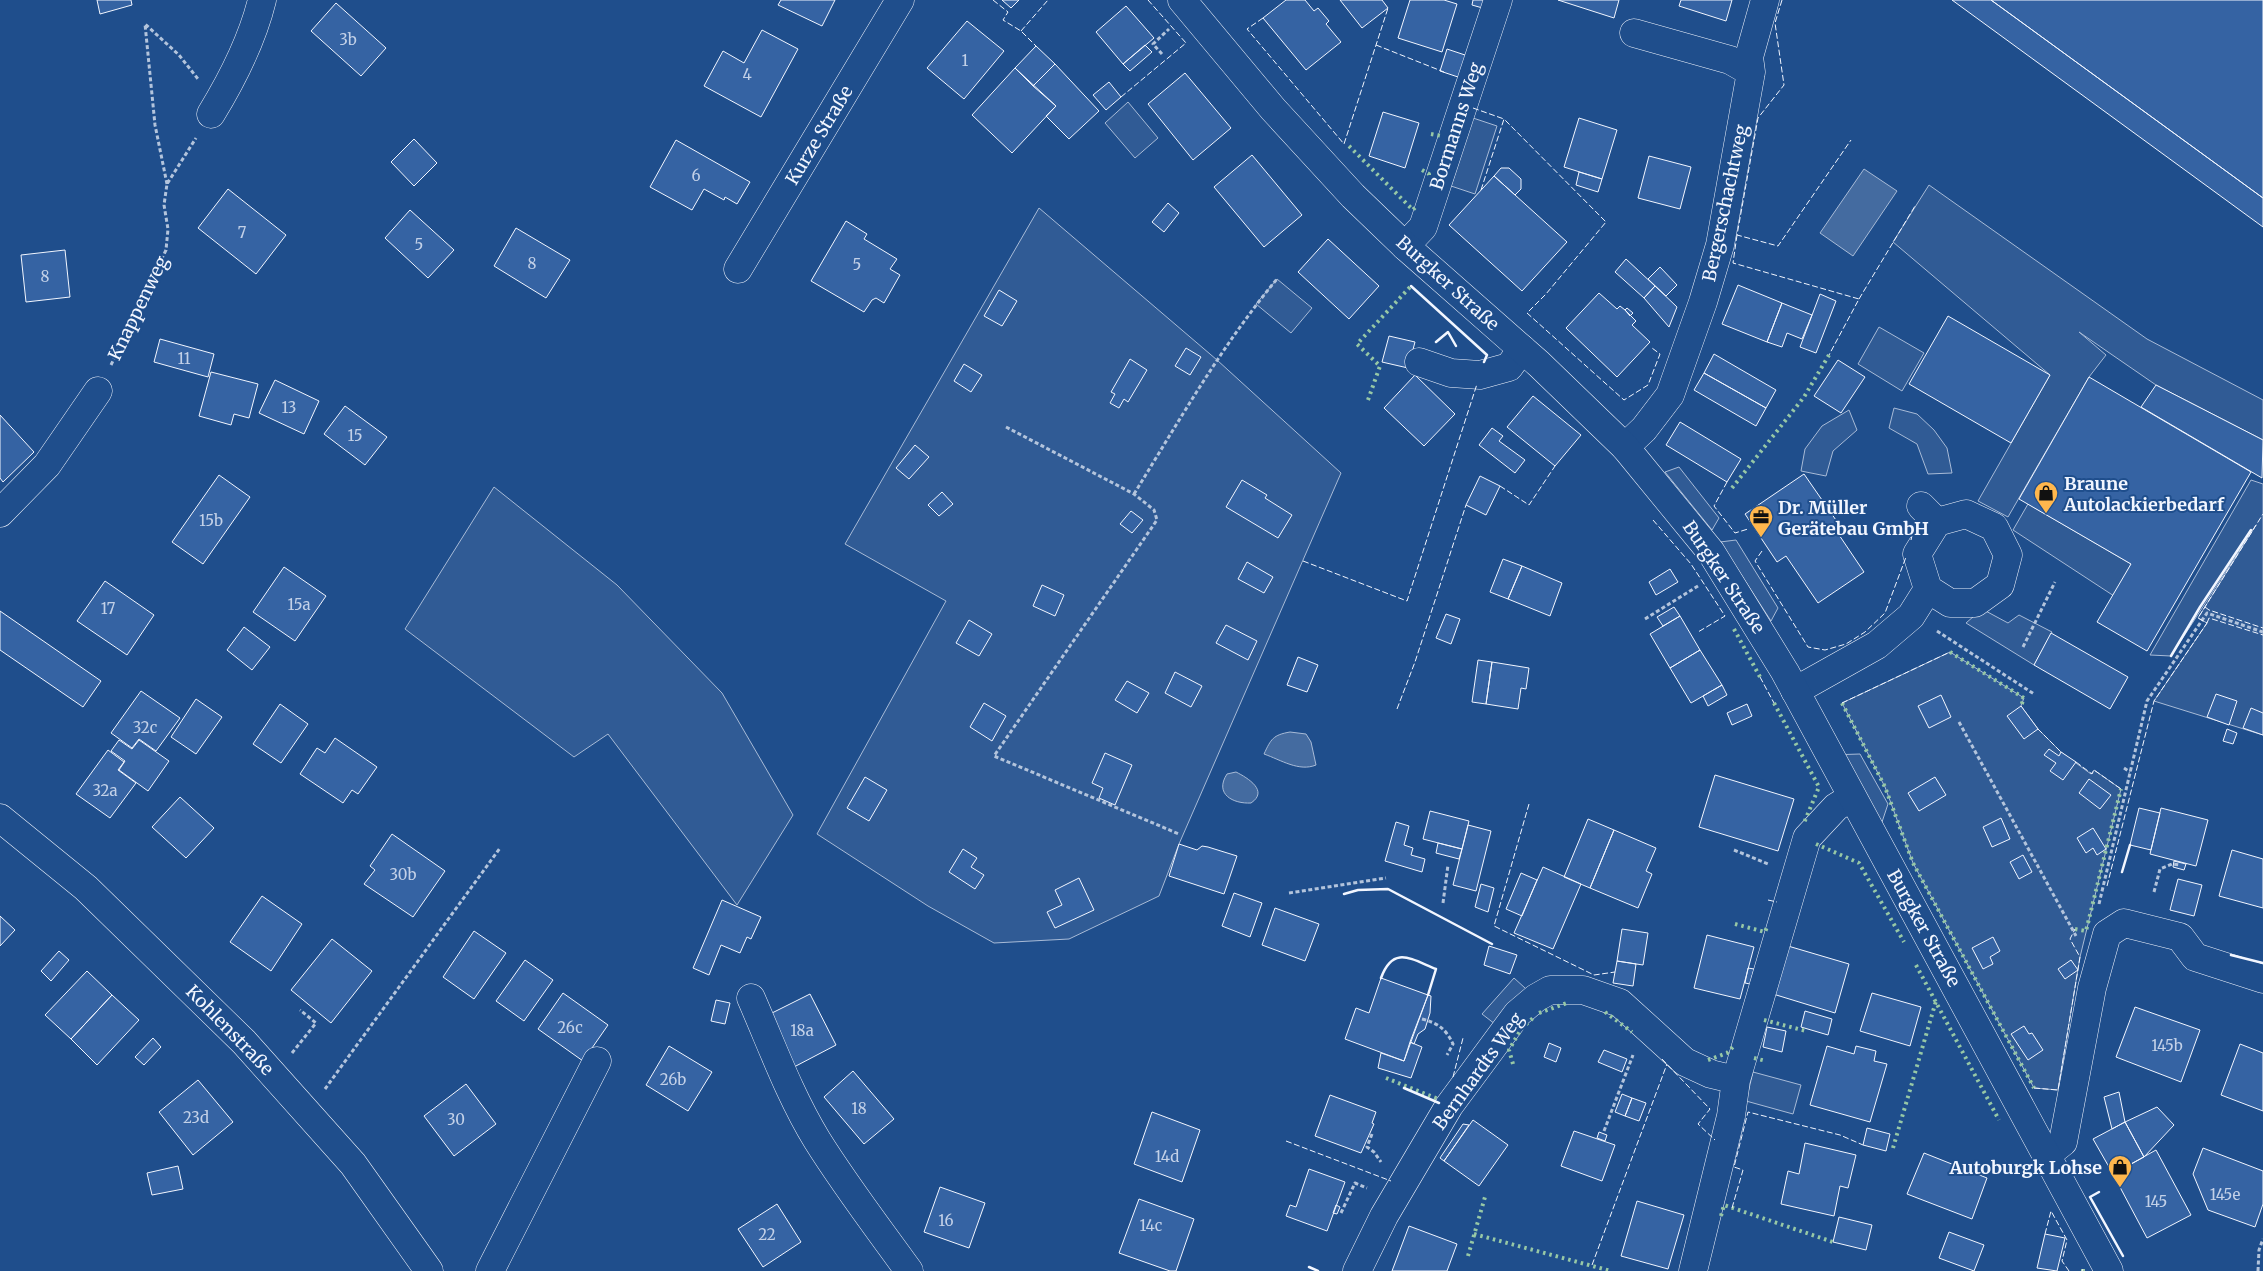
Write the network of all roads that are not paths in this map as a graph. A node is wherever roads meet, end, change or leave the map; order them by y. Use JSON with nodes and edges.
{"nodes":[{"id":1,"x":262,"y":0,"type":"edge"},
{"id":2,"x":900,"y":0,"type":"edge"},
{"id":3,"x":1182,"y":0,"type":"edge"},
{"id":4,"x":1498,"y":0,"type":"edge"},
{"id":5,"x":1766,"y":0,"type":"edge"},
{"id":6,"x":1634,"y":33,"type":"dead end"},
{"id":7,"x":1752,"y":72,"type":"junction"},
{"id":8,"x":210,"y":114,"type":"road end"},
{"id":9,"x":1405,"y":246,"type":"junction"},
{"id":10,"x":738,"y":269,"type":"dead end"},
{"id":11,"x":1522,"y":349,"type":"junction"},
{"id":12,"x":1419,"y":362,"type":"dead end"},
{"id":13,"x":98,"y":390,"type":"road end"},
{"id":14,"x":1625,"y":447,"type":"junction"},
{"id":15,"x":0,"y":513,"type":"edge"},
{"id":16,"x":1928,"y":590,"type":"junction"},
{"id":17,"x":1795,"y":691,"type":"junction"},
{"id":18,"x":1852,"y":797,"type":"junction"},
{"id":19,"x":0,"y":818,"type":"edge"},
{"id":20,"x":2263,"y":979,"type":"edge"},
{"id":21,"x":751,"y":998,"type":"dead end"},
{"id":22,"x":597,"y":1061,"type":"dead end"},
{"id":23,"x":1736,"y":1080,"type":"junction"},
{"id":24,"x":2048,"y":1154,"type":"junction"},
{"id":25,"x":429,"y":1271,"type":"edge"},
{"id":26,"x":490,"y":1271,"type":"edge"},
{"id":27,"x":909,"y":1271,"type":"edge"},
{"id":28,"x":1357,"y":1271,"type":"edge"},
{"id":29,"x":1693,"y":1271,"type":"edge"},
{"id":30,"x":2109,"y":1271,"type":"edge"}],
"edges":[{"from":1,"to":8,"type":"street"},
{"from":2,"to":10,"type":"street","name":"Kurze Straße"},
{"from":3,"to":9,"type":"street","name":"Burgker Straße"},
{"from":4,"to":9,"type":"street","name":"Bormanns Weg"},
{"from":5,"to":7,"type":"street","name":"Bergerschachtweg"},
{"from":6,"to":7,"type":"street"},
{"from":7,"to":14,"type":"street","name":"Bergerschachtweg"},
{"from":9,"to":11,"type":"street","name":"Burgker Straße"},
{"from":11,"to":12,"type":"street"},
{"from":11,"to":14,"type":"street","name":"Burgker Straße"},
{"from":13,"to":15,"type":"street"},
{"from":14,"to":17,"type":"street","name":"Burgker Straße"},
{"from":16,"to":16,"type":"street"},
{"from":16,"to":17,"type":"street"},
{"from":17,"to":18,"type":"street","name":"Burgker Straße"},
{"from":18,"to":23,"type":"street"},
{"from":18,"to":24,"type":"street","name":"Burgker Straße"},
{"from":19,"to":25,"type":"street","name":"Kohlenstraße"},
{"from":20,"to":24,"type":"street"},
{"from":21,"to":27,"type":"street"},
{"from":22,"to":26,"type":"street"},
{"from":23,"to":28,"type":"street","name":"Bernhardts Weg"},
{"from":23,"to":29,"type":"street"},
{"from":24,"to":30,"type":"street","name":"Burgker Straße"}]}
